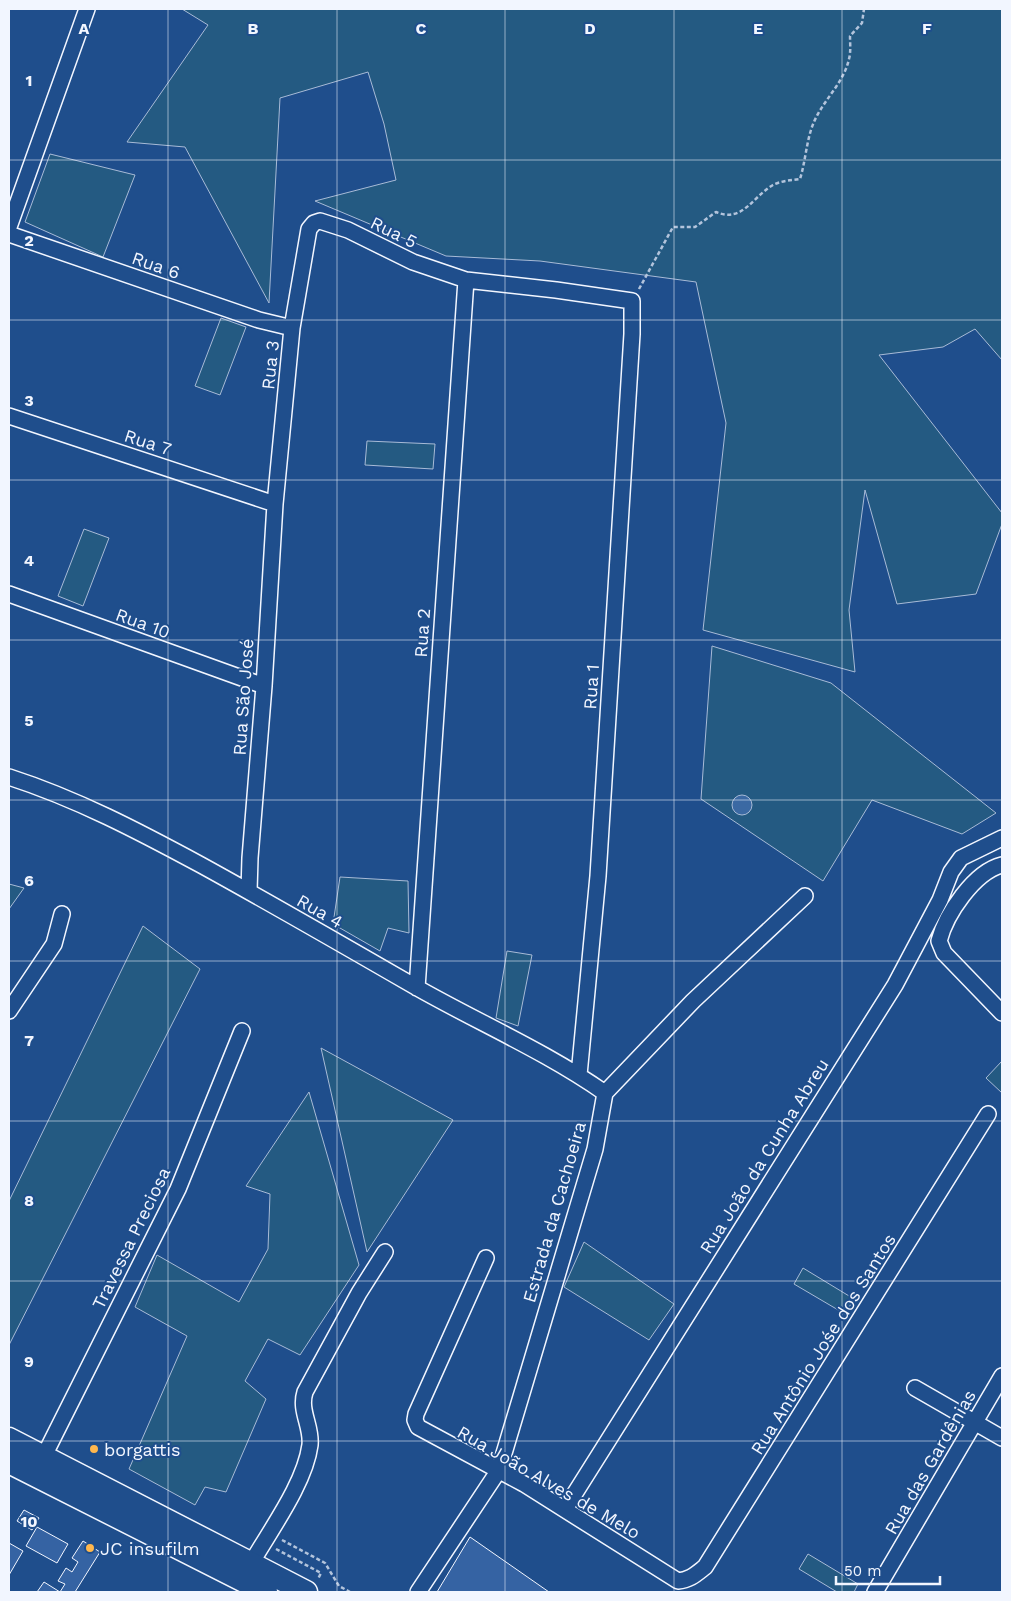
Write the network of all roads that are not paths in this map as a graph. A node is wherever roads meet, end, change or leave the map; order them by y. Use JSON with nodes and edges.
{"nodes":[{"id":1,"x":86,"y":9,"type":"edge"},
{"id":2,"x":9,"y":228,"type":"edge"},
{"id":3,"x":309,"y":230,"type":"joint"},
{"id":4,"x":9,"y":234,"type":"edge"},
{"id":5,"x":466,"y":280,"type":"junction"},
{"id":6,"x":292,"y":328,"type":"junction"},
{"id":7,"x":9,"y":416,"type":"edge"},
{"id":8,"x":275,"y":504,"type":"junction"},
{"id":9,"x":9,"y":594,"type":"edge"},
{"id":10,"x":264,"y":686,"type":"junction"},
{"id":11,"x":9,"y":777,"type":"edge"},
{"id":12,"x":1002,"y":838,"type":"edge"},
{"id":13,"x":1002,"y":865,"type":"edge"},
{"id":14,"x":249,"y":891,"type":"junction"},
{"id":15,"x":806,"y":896,"type":"dead end"},
{"id":16,"x":940,"y":900,"type":"junction"},
{"id":17,"x":953,"y":908,"type":"junction"},
{"id":18,"x":62,"y":914,"type":"dead end"},
{"id":19,"x":417,"y":988,"type":"junction"},
{"id":20,"x":9,"y":1011,"type":"edge"},
{"id":21,"x":1002,"y":1013,"type":"edge"},
{"id":22,"x":242,"y":1031,"type":"dead end"},
{"id":23,"x":579,"y":1075,"type":"junction"},
{"id":24,"x":605,"y":1093,"type":"junction"},
{"id":25,"x":988,"y":1114,"type":"dead end"},
{"id":26,"x":385,"y":1252,"type":"dead end"},
{"id":27,"x":486,"y":1258,"type":"dead end"},
{"id":28,"x":1002,"y":1376,"type":"edge"},
{"id":29,"x":915,"y":1388,"type":"dead end"},
{"id":30,"x":976,"y":1422,"type":"junction"},
{"id":31,"x":1002,"y":1438,"type":"edge"},
{"id":32,"x":9,"y":1439,"type":"edge"},
{"id":33,"x":44,"y":1456,"type":"junction"},
{"id":34,"x":9,"y":1462,"type":"edge"},
{"id":35,"x":499,"y":1470,"type":"junction"},
{"id":36,"x":565,"y":1509,"type":"junction"},
{"id":37,"x":252,"y":1562,"type":"junction"},
{"id":38,"x":678,"y":1581,"type":"joint"},
{"id":39,"x":266,"y":1592,"type":"edge"},
{"id":40,"x":306,"y":1592,"type":"edge"},
{"id":41,"x":418,"y":1592,"type":"edge"},
{"id":42,"x":875,"y":1592,"type":"edge"}],
"edges":[{"from":1,"to":2,"type":"street"},
{"from":3,"to":5,"type":"street","name":"Rua 5"},
{"from":3,"to":6,"type":"street","name":"Rua 3"},
{"from":4,"to":6,"type":"street","name":"Rua 6"},
{"from":5,"to":19,"type":"street","name":"Rua 2"},
{"from":5,"to":23,"type":"street","name":"Rua 1"},
{"from":6,"to":8,"type":"street","name":"Rua 3"},
{"from":7,"to":8,"type":"street","name":"Rua 7"},
{"from":8,"to":10,"type":"street","name":"Rua São José"},
{"from":9,"to":10,"type":"street","name":"Rua 10"},
{"from":10,"to":14,"type":"street","name":"Rua São José"},
{"from":11,"to":14,"type":"street","name":"Rua 4"},
{"from":12,"to":16,"type":"street","name":"Rua João da Cunha Abreu"},
{"from":13,"to":17,"type":"street"},
{"from":14,"to":19,"type":"street","name":"Rua 4"},
{"from":15,"to":24,"type":"street"},
{"from":16,"to":17,"type":"street"},
{"from":16,"to":36,"type":"street","name":"Rua João da Cunha Abreu"},
{"from":17,"to":21,"type":"street"},
{"from":18,"to":20,"type":"street"},
{"from":19,"to":23,"type":"street","name":"Rua 4"},
{"from":22,"to":33,"type":"street","name":"Travessa Preciosa"},
{"from":23,"to":24,"type":"street","name":"Rua 4"},
{"from":24,"to":35,"type":"street","name":"Estrada da Cachoeira"},
{"from":25,"to":38,"type":"street","name":"Rua Antônio Jośe dos Santos"},
{"from":26,"to":37,"type":"street"},
{"from":27,"to":35,"type":"street","name":"Rua João Alves de Melo"},
{"from":28,"to":30,"type":"street","name":"Rua das Gardênias"},
{"from":29,"to":30,"type":"street"},
{"from":30,"to":31,"type":"street"},
{"from":30,"to":42,"type":"street","name":"Rua das Gardênias"},
{"from":32,"to":33,"type":"highway"},
{"from":33,"to":37,"type":"highway"},
{"from":34,"to":39,"type":"highway"},
{"from":35,"to":36,"type":"street","name":"Rua João Alves de Melo"},
{"from":35,"to":41,"type":"street","name":"Estrada da Cachoeira"},
{"from":36,"to":38,"type":"street","name":"Rua João Alves de Melo"},
{"from":37,"to":40,"type":"highway"}]}
